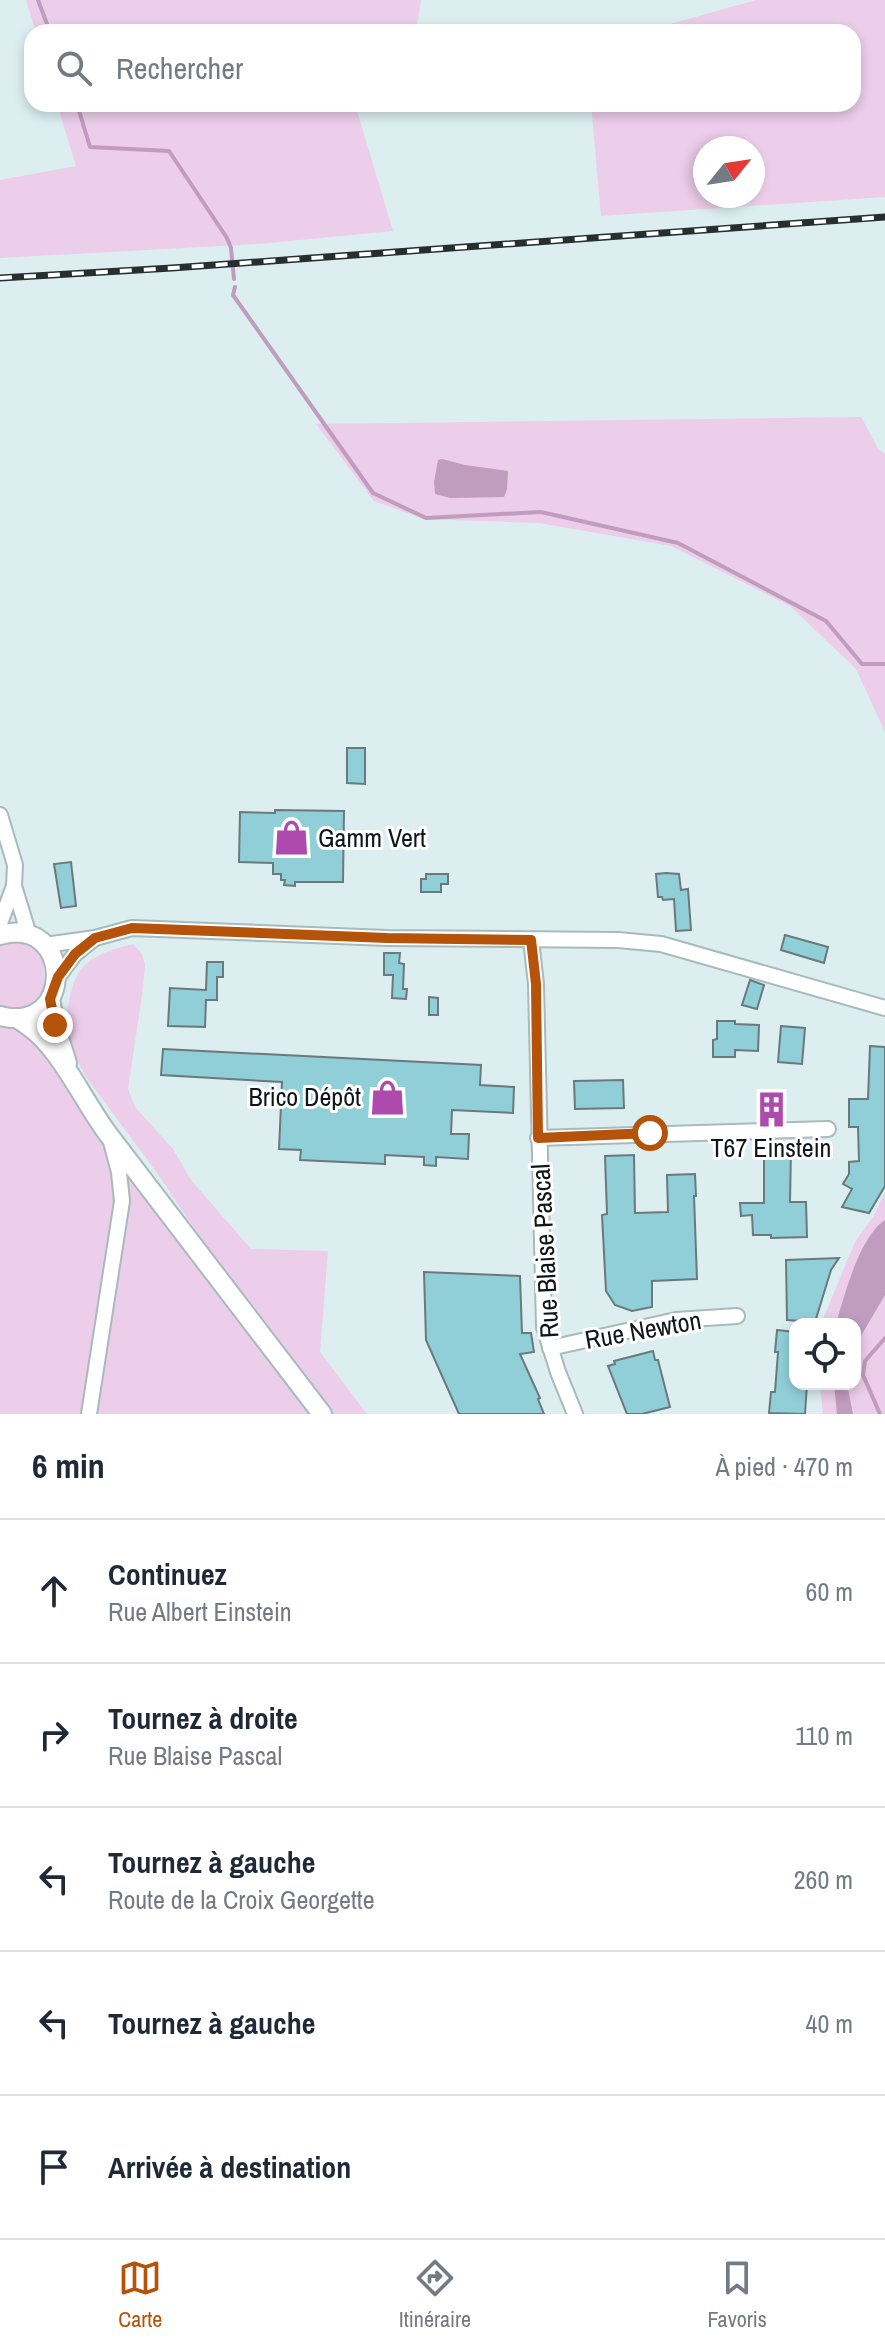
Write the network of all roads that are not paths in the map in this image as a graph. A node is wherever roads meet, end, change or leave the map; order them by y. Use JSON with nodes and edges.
{"nodes":[{"id":1,"x":0,"y":815,"type":"edge"},
{"id":2,"x":14,"y":886,"type":"junction"},
{"id":3,"x":0,"y":923,"type":"edge"},
{"id":4,"x":0,"y":935,"type":"edge"},
{"id":5,"x":95,"y":938,"type":"junction"},
{"id":6,"x":37,"y":940,"type":"junction"},
{"id":7,"x":531,"y":940,"type":"junction"},
{"id":8,"x":58,"y":977,"type":"junction"},
{"id":9,"x":50,"y":999,"type":"junction"},
{"id":10,"x":885,"y":1008,"type":"edge"},
{"id":11,"x":8,"y":1017,"type":"edge"},
{"id":12,"x":71,"y":1077,"type":"junction"},
{"id":13,"x":828,"y":1129,"type":"dead end"},
{"id":14,"x":108,"y":1134,"type":"junction"},
{"id":15,"x":538,"y":1138,"type":"junction"},
{"id":16,"x":737,"y":1316,"type":"dead end"},
{"id":17,"x":550,"y":1348,"type":"junction"},
{"id":18,"x":89,"y":1414,"type":"edge"},
{"id":19,"x":322,"y":1414,"type":"edge"},
{"id":20,"x":575,"y":1414,"type":"edge"}],
"edges":[{"from":1,"to":2,"type":"street"},
{"from":2,"to":3,"type":"street"},
{"from":2,"to":6,"type":"street"},
{"from":4,"to":6,"type":"main road"},
{"from":5,"to":6,"type":"street"},
{"from":5,"to":7,"type":"street"},
{"from":5,"to":8,"type":"street"},
{"from":6,"to":8,"type":"main road"},
{"from":7,"to":10,"type":"street"},
{"from":7,"to":15,"type":"street","name":"Rue Blaise Pascal"},
{"from":8,"to":9,"type":"main road"},
{"from":9,"to":11,"type":"main road"},
{"from":9,"to":12,"type":"main road"},
{"from":11,"to":12,"type":"main road"},
{"from":12,"to":14,"type":"main road"},
{"from":13,"to":15,"type":"street"},
{"from":14,"to":18,"type":"street"},
{"from":14,"to":19,"type":"main road"},
{"from":15,"to":17,"type":"street","name":"Rue Blaise Pascal"},
{"from":16,"to":17,"type":"street","name":"Rue Newton"},
{"from":17,"to":20,"type":"street","name":"Rue Blaise Pascal"}]}
